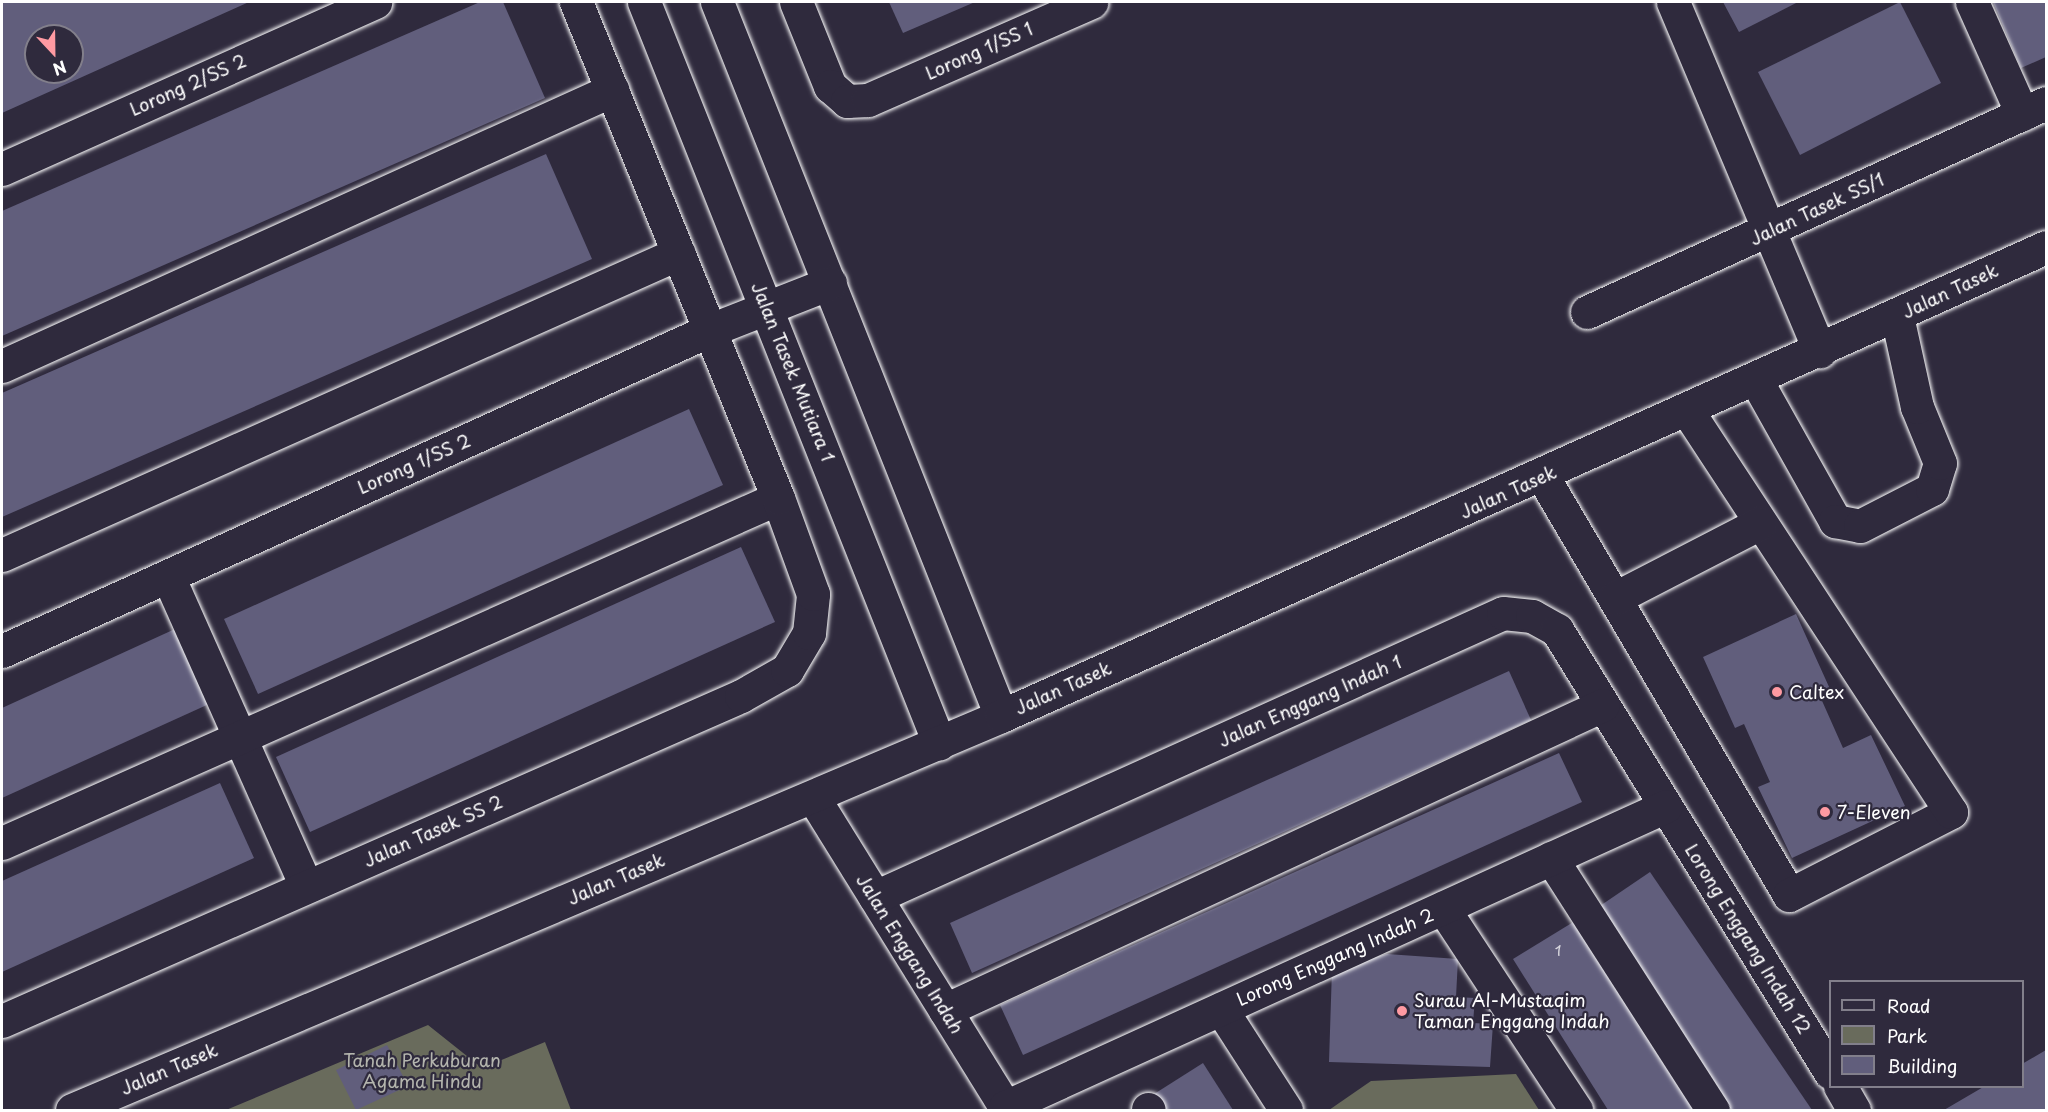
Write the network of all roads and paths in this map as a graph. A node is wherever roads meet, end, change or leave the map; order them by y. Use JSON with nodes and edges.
{"nodes":[{"id":1,"x":375,"y":2,"type":"edge"},
{"id":2,"x":576,"y":2,"type":"edge"},
{"id":3,"x":644,"y":2,"type":"edge"},
{"id":4,"x":717,"y":2,"type":"edge"},
{"id":5,"x":796,"y":2,"type":"edge"},
{"id":6,"x":1090,"y":2,"type":"edge"},
{"id":7,"x":1673,"y":2,"type":"edge"},
{"id":8,"x":1972,"y":2,"type":"edge"},
{"id":9,"x":612,"y":90,"type":"junction"},
{"id":10,"x":2034,"y":109,"type":"edge"},
{"id":11,"x":2,"y":169,"type":"edge"},
{"id":12,"x":1769,"y":231,"type":"junction"},
{"id":13,"x":2046,"y":247,"type":"edge"},
{"id":14,"x":679,"y":253,"type":"junction"},
{"id":15,"x":830,"y":283,"type":"junction"},
{"id":16,"x":767,"y":307,"type":"junction"},
{"id":17,"x":1587,"y":312,"type":"dead end"},
{"id":18,"x":1897,"y":316,"type":"junction"},
{"id":19,"x":710,"y":330,"type":"junction"},
{"id":20,"x":1820,"y":351,"type":"junction"},
{"id":21,"x":2,"y":366,"type":"edge"},
{"id":22,"x":1756,"y":380,"type":"junction"},
{"id":23,"x":1688,"y":411,"type":"junction"},
{"id":24,"x":1542,"y":477,"type":"junction"},
{"id":25,"x":778,"y":498,"type":"junction"},
{"id":26,"x":1760,"y":523,"type":"junction"},
{"id":27,"x":2,"y":555,"type":"edge"},
{"id":28,"x":168,"y":576,"type":"junction"},
{"id":29,"x":1615,"y":598,"type":"junction"},
{"id":30,"x":2,"y":651,"type":"edge"},
{"id":31,"x":1603,"y":705,"type":"junction"},
{"id":32,"x":1001,"y":716,"type":"junction"},
{"id":33,"x":237,"y":738,"type":"junction"},
{"id":34,"x":939,"y":743,"type":"junction"},
{"id":35,"x":813,"y":797,"type":"junction"},
{"id":36,"x":1666,"y":806,"type":"junction"},
{"id":37,"x":2,"y":843,"type":"edge"},
{"id":38,"x":1551,"y":858,"type":"junction"},
{"id":39,"x":306,"y":886,"type":"junction"},
{"id":40,"x":875,"y":897,"type":"junction"},
{"id":41,"x":1443,"y":908,"type":"junction"},
{"id":42,"x":1221,"y":1009,"type":"junction"},
{"id":43,"x":945,"y":1010,"type":"junction"},
{"id":44,"x":2,"y":1021,"type":"edge"},
{"id":45,"x":1829,"y":1070,"type":"edge"},
{"id":46,"x":1841,"y":1088,"type":"edge"},
{"id":47,"x":1006,"y":1109,"type":"edge"},
{"id":48,"x":72,"y":1110,"type":"edge"},
{"id":49,"x":1286,"y":1110,"type":"edge"},
{"id":50,"x":1576,"y":1110,"type":"edge"},
{"id":51,"x":1713,"y":1110,"type":"edge"},
{"id":52,"x":1854,"y":1110,"type":"edge"}],
"edges":[{"from":1,"to":11,"type":"street","name":"Lorong 2/SS 2"},
{"from":2,"to":9,"type":"street"},
{"from":3,"to":16,"type":"street","name":"Jalan Tasek Mutiara 1"},
{"from":4,"to":15,"type":"street"},
{"from":5,"to":6,"type":"street","name":"Lorong 1/SS 1"},
{"from":7,"to":12,"type":"street"},
{"from":8,"to":10,"type":"street"},
{"from":9,"to":14,"type":"street"},
{"from":9,"to":21,"type":"street"},
{"from":10,"to":12,"type":"street","name":"Jalan Tasek SS/1"},
{"from":12,"to":17,"type":"street","name":"Jalan Tasek SS/1"},
{"from":12,"to":20,"type":"street"},
{"from":13,"to":18,"type":"street","name":"Jalan Tasek"},
{"from":14,"to":19,"type":"street"},
{"from":14,"to":27,"type":"street"},
{"from":15,"to":16,"type":"street","name":"Lorong 1/SS 2"},
{"from":15,"to":32,"type":"street"},
{"from":16,"to":19,"type":"street","name":"Lorong 1/SS 2"},
{"from":16,"to":34,"type":"street","name":"Jalan Tasek Mutiara 1"},
{"from":18,"to":20,"type":"street","name":"Jalan Tasek"},
{"from":18,"to":22,"type":"street"},
{"from":19,"to":25,"type":"street"},
{"from":19,"to":28,"type":"street","name":"Lorong 1/SS 2"},
{"from":20,"to":22,"type":"street","name":"Jalan Tasek"},
{"from":22,"to":23,"type":"street","name":"Jalan Tasek"},
{"from":23,"to":24,"type":"street","name":"Jalan Tasek"},
{"from":23,"to":26,"type":"street"},
{"from":24,"to":29,"type":"street"},
{"from":24,"to":32,"type":"street","name":"Jalan Tasek"},
{"from":25,"to":33,"type":"street"},
{"from":25,"to":39,"type":"street","name":"Jalan Tasek SS 2"},
{"from":26,"to":29,"type":"street"},
{"from":26,"to":29,"type":"street"},
{"from":28,"to":30,"type":"street","name":"Lorong 1/SS 2"},
{"from":28,"to":33,"type":"street"},
{"from":31,"to":36,"type":"street","name":"Jalan Enggang Indah 1"},
{"from":31,"to":40,"type":"street","name":"Jalan Enggang Indah 1"},
{"from":31,"to":43,"type":"street"},
{"from":32,"to":34,"type":"street","name":"Jalan Tasek"},
{"from":33,"to":37,"type":"street"},
{"from":33,"to":39,"type":"street"},
{"from":34,"to":35,"type":"street","name":"Jalan Tasek"},
{"from":35,"to":40,"type":"street","name":"Jalan Enggang Indah"},
{"from":35,"to":48,"type":"street","name":"Jalan Tasek"},
{"from":36,"to":38,"type":"street","name":"Lorong Enggang Indah 2"},
{"from":36,"to":45,"type":"street","name":"Lorong Enggang Indah 12"},
{"from":38,"to":41,"type":"street","name":"Lorong Enggang Indah 2"},
{"from":38,"to":51,"type":"street"},
{"from":39,"to":44,"type":"street","name":"Jalan Tasek SS 2"},
{"from":40,"to":43,"type":"street","name":"Jalan Enggang Indah"},
{"from":41,"to":42,"type":"street","name":"Lorong Enggang Indah 2"},
{"from":41,"to":50,"type":"street"},
{"from":42,"to":47,"type":"street","name":"Lorong Enggang Indah 2"},
{"from":42,"to":49,"type":"street"},
{"from":43,"to":47,"type":"street","name":"Jalan Enggang Indah"},
{"from":46,"to":52,"type":"street"}]}
